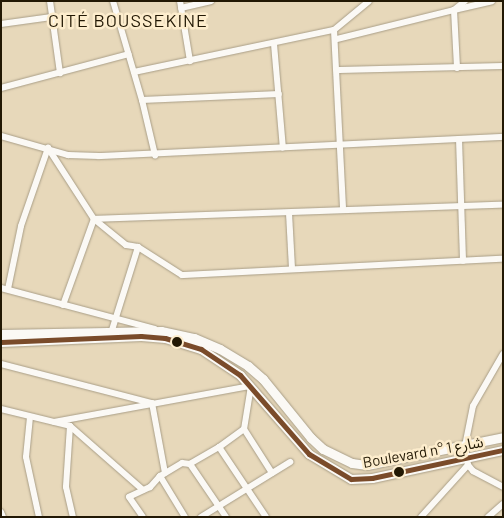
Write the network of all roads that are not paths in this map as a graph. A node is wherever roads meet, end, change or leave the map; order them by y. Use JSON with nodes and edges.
{"nodes":[{"id":1,"x":50,"y":1,"type":"edge"},
{"id":2,"x":113,"y":1,"type":"edge"},
{"id":3,"x":210,"y":1,"type":"edge"},
{"id":4,"x":369,"y":1,"type":"edge"},
{"id":5,"x":465,"y":1,"type":"edge"},
{"id":6,"x":492,"y":1,"type":"edge"},
{"id":7,"x":180,"y":5,"type":"edge"},
{"id":8,"x":454,"y":10,"type":"junction"},
{"id":9,"x":52,"y":17,"type":"junction"},
{"id":10,"x":1,"y":24,"type":"edge"},
{"id":11,"x":334,"y":30,"type":"junction"},
{"id":12,"x":337,"y":39,"type":"junction"},
{"id":13,"x":274,"y":44,"type":"junction"},
{"id":14,"x":129,"y":54,"type":"junction"},
{"id":15,"x":190,"y":61,"type":"junction"},
{"id":16,"x":503,"y":66,"type":"edge"},
{"id":17,"x":457,"y":68,"type":"junction"},
{"id":18,"x":339,"y":70,"type":"junction"},
{"id":19,"x":134,"y":72,"type":"junction"},
{"id":20,"x":60,"y":73,"type":"junction"},
{"id":21,"x":1,"y":88,"type":"edge"},
{"id":22,"x":279,"y":94,"type":"junction"},
{"id":23,"x":142,"y":100,"type":"junction"},
{"id":24,"x":1,"y":136,"type":"edge"},
{"id":25,"x":503,"y":137,"type":"edge"},
{"id":26,"x":459,"y":139,"type":"junction"},
{"id":27,"x":342,"y":146,"type":"junction"},
{"id":28,"x":48,"y":148,"type":"junction"},
{"id":29,"x":283,"y":148,"type":"junction"},
{"id":30,"x":155,"y":155,"type":"junction"},
{"id":31,"x":503,"y":205,"type":"edge"},
{"id":32,"x":460,"y":206,"type":"junction"},
{"id":33,"x":344,"y":209,"type":"junction"},
{"id":34,"x":289,"y":213,"type":"junction"},
{"id":35,"x":94,"y":220,"type":"junction"},
{"id":36,"x":138,"y":247,"type":"junction"},
{"id":37,"x":503,"y":259,"type":"edge"},
{"id":38,"x":463,"y":261,"type":"junction"},
{"id":39,"x":292,"y":269,"type":"junction"},
{"id":40,"x":5,"y":289,"type":"edge"},
{"id":41,"x":64,"y":305,"type":"junction"},
{"id":42,"x":117,"y":318,"type":"junction"},
{"id":43,"x":112,"y":330,"type":"junction"},
{"id":44,"x":161,"y":331,"type":"junction"},
{"id":45,"x":1,"y":334,"type":"edge"},
{"id":46,"x":1,"y":342,"type":"edge"},
{"id":47,"x":503,"y":354,"type":"edge"},
{"id":48,"x":1,"y":364,"type":"edge"},
{"id":49,"x":251,"y":386,"type":"junction"},
{"id":50,"x":152,"y":403,"type":"junction"},
{"id":51,"x":1,"y":409,"type":"edge"},
{"id":52,"x":30,"y":417,"type":"junction"},
{"id":53,"x":54,"y":422,"type":"junction"},
{"id":54,"x":70,"y":426,"type":"junction"},
{"id":55,"x":244,"y":429,"type":"junction"},
{"id":56,"x":503,"y":437,"type":"edge"},
{"id":57,"x":465,"y":446,"type":"junction"},
{"id":58,"x":219,"y":447,"type":"junction"},
{"id":59,"x":503,"y":450,"type":"edge"},
{"id":60,"x":290,"y":462,"type":"dead end"},
{"id":61,"x":468,"y":462,"type":"junction"},
{"id":62,"x":190,"y":464,"type":"junction"},
{"id":63,"x":272,"y":473,"type":"junction"},
{"id":64,"x":162,"y":474,"type":"junction"},
{"id":65,"x":502,"y":487,"type":"edge"},
{"id":66,"x":244,"y":489,"type":"junction"},
{"id":67,"x":143,"y":490,"type":"junction"},
{"id":68,"x":503,"y":504,"type":"edge"},
{"id":69,"x":217,"y":506,"type":"junction"},
{"id":70,"x":1,"y":512,"type":"edge"},
{"id":71,"x":2,"y":517,"type":"edge"},
{"id":72,"x":39,"y":517,"type":"edge"},
{"id":73,"x":72,"y":517,"type":"edge"},
{"id":74,"x":143,"y":517,"type":"edge"},
{"id":75,"x":185,"y":517,"type":"edge"},
{"id":76,"x":200,"y":517,"type":"edge"},
{"id":77,"x":226,"y":517,"type":"edge"},
{"id":78,"x":266,"y":517,"type":"edge"},
{"id":79,"x":421,"y":517,"type":"edge"},
{"id":80,"x":488,"y":517,"type":"edge"}],
"edges":[{"from":1,"to":9,"type":"street"},
{"from":2,"to":14,"type":"street"},
{"from":3,"to":7,"type":"street"},
{"from":4,"to":11,"type":"street"},
{"from":5,"to":8,"type":"street"},
{"from":6,"to":8,"type":"street"},
{"from":7,"to":15,"type":"street"},
{"from":8,"to":12,"type":"street"},
{"from":8,"to":17,"type":"street"},
{"from":9,"to":10,"type":"street"},
{"from":9,"to":20,"type":"street"},
{"from":11,"to":12,"type":"street"},
{"from":11,"to":13,"type":"street"},
{"from":12,"to":18,"type":"street"},
{"from":13,"to":15,"type":"street"},
{"from":13,"to":22,"type":"street"},
{"from":14,"to":19,"type":"street"},
{"from":14,"to":20,"type":"street"},
{"from":15,"to":19,"type":"street"},
{"from":16,"to":17,"type":"street"},
{"from":17,"to":18,"type":"street"},
{"from":18,"to":27,"type":"street"},
{"from":19,"to":23,"type":"street"},
{"from":20,"to":21,"type":"street"},
{"from":22,"to":23,"type":"street"},
{"from":22,"to":29,"type":"street"},
{"from":23,"to":30,"type":"street"},
{"from":24,"to":28,"type":"street"},
{"from":25,"to":26,"type":"street"},
{"from":26,"to":27,"type":"street"},
{"from":26,"to":32,"type":"street"},
{"from":27,"to":29,"type":"street"},
{"from":27,"to":33,"type":"street"},
{"from":28,"to":30,"type":"street"},
{"from":28,"to":35,"type":"street"},
{"from":28,"to":40,"type":"street"},
{"from":29,"to":30,"type":"street"},
{"from":31,"to":32,"type":"street"},
{"from":32,"to":33,"type":"street"},
{"from":32,"to":38,"type":"street"},
{"from":33,"to":34,"type":"street"},
{"from":34,"to":35,"type":"street"},
{"from":34,"to":39,"type":"street"},
{"from":35,"to":36,"type":"street"},
{"from":35,"to":41,"type":"street"},
{"from":36,"to":39,"type":"street"},
{"from":36,"to":42,"type":"street"},
{"from":37,"to":38,"type":"street"},
{"from":38,"to":39,"type":"street"},
{"from":40,"to":41,"type":"street"},
{"from":41,"to":42,"type":"street"},
{"from":42,"to":43,"type":"street"},
{"from":42,"to":44,"type":"street"},
{"from":43,"to":44,"type":"main road","name":"Boulevard n° شارع 1"},
{"from":43,"to":45,"type":"main road","name":"Boulevard n° شارع 1"},
{"from":44,"to":57,"type":"main road","name":"Boulevard n° شارع 1"},
{"from":46,"to":49,"type":"main road","name":"Boulevard n° شارع 1"},
{"from":47,"to":57,"type":"street"},
{"from":48,"to":50,"type":"street"},
{"from":49,"to":50,"type":"street"},
{"from":49,"to":55,"type":"street"},
{"from":49,"to":61,"type":"main road","name":"Boulevard n° شارع 1"},
{"from":50,"to":53,"type":"street"},
{"from":50,"to":64,"type":"street"},
{"from":51,"to":52,"type":"street"},
{"from":52,"to":53,"type":"street"},
{"from":52,"to":72,"type":"street"},
{"from":53,"to":54,"type":"street"},
{"from":54,"to":67,"type":"street"},
{"from":54,"to":73,"type":"street"},
{"from":55,"to":58,"type":"street"},
{"from":55,"to":63,"type":"street"},
{"from":56,"to":57,"type":"main road","name":"Boulevard n° شارع 1"},
{"from":57,"to":61,"type":"street"},
{"from":58,"to":62,"type":"street"},
{"from":58,"to":66,"type":"street"},
{"from":59,"to":61,"type":"main road","name":"Boulevard n° شارع 1"},
{"from":60,"to":63,"type":"street"},
{"from":61,"to":65,"type":"street"},
{"from":61,"to":79,"type":"street"},
{"from":62,"to":64,"type":"street"},
{"from":62,"to":69,"type":"street"},
{"from":63,"to":66,"type":"street"},
{"from":64,"to":67,"type":"street"},
{"from":64,"to":75,"type":"street"},
{"from":66,"to":69,"type":"street"},
{"from":66,"to":78,"type":"street"},
{"from":67,"to":74,"type":"street"},
{"from":68,"to":80,"type":"street"},
{"from":69,"to":76,"type":"street"},
{"from":69,"to":77,"type":"street"},
{"from":70,"to":71,"type":"street"}]}
